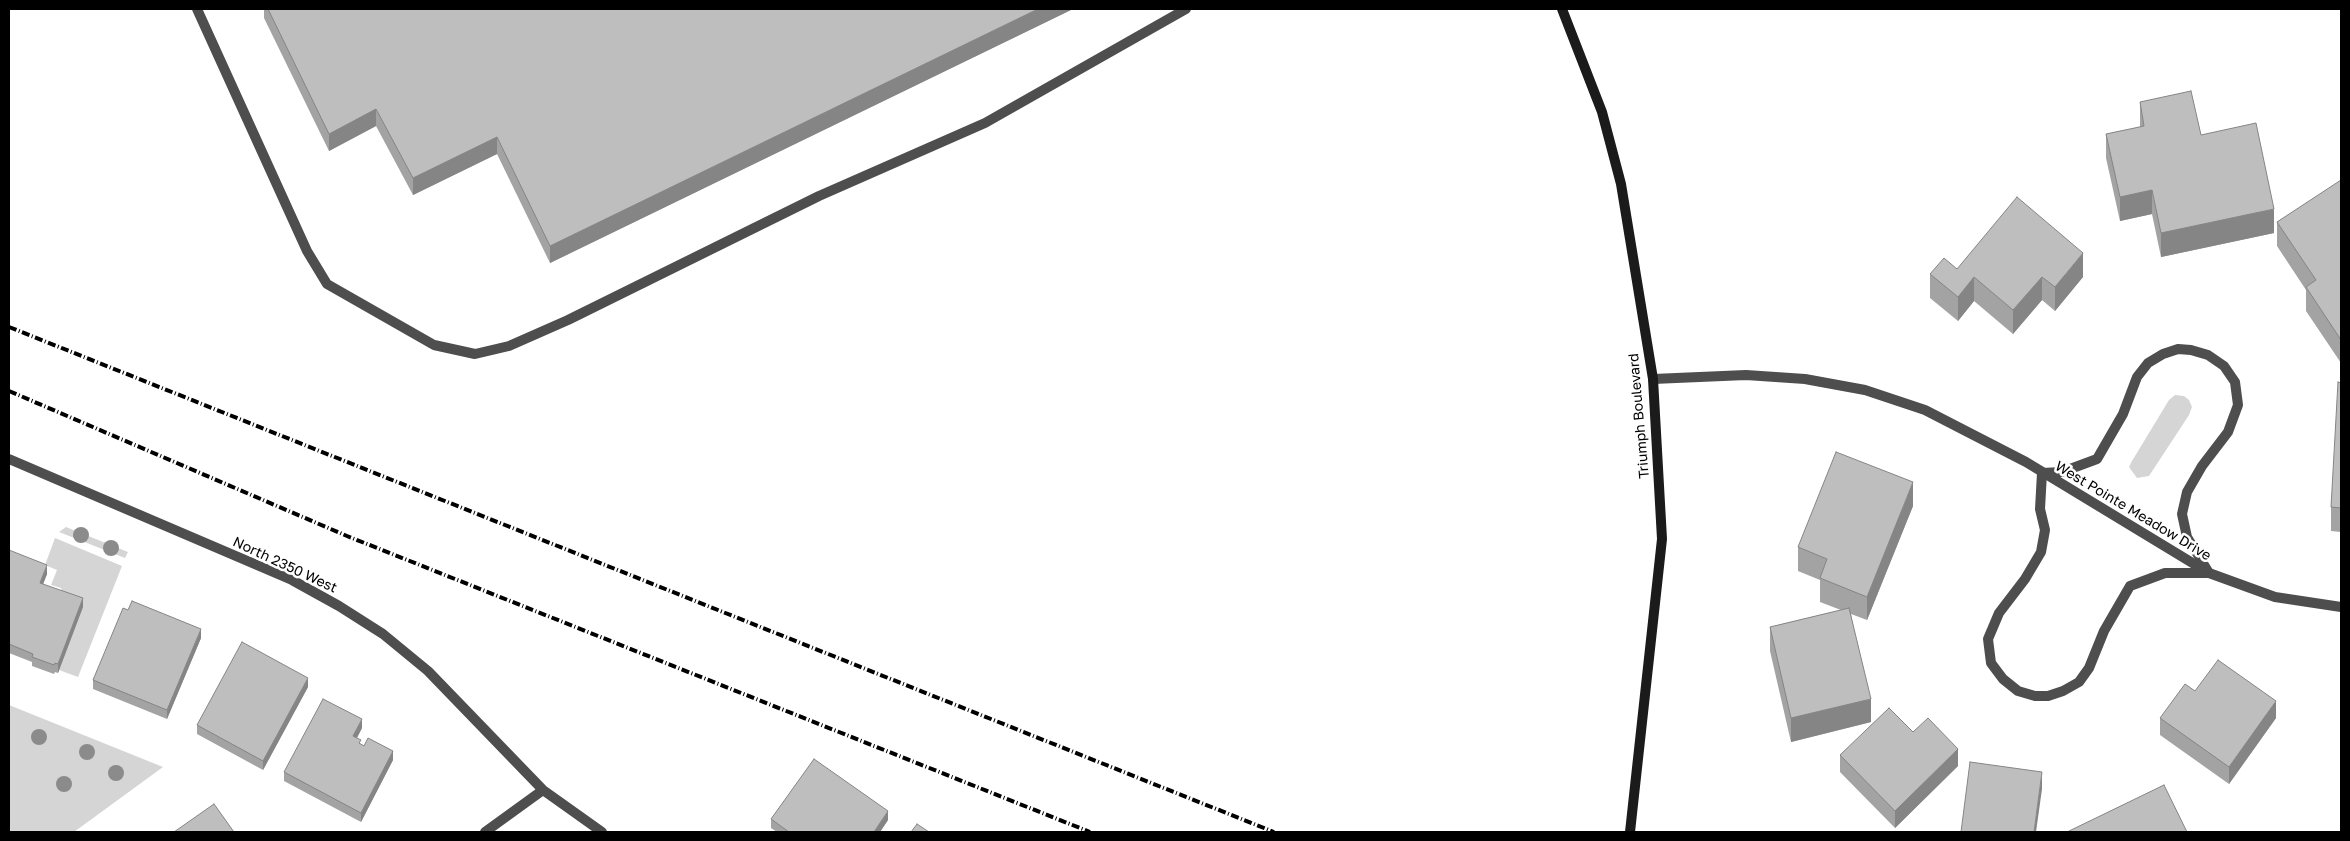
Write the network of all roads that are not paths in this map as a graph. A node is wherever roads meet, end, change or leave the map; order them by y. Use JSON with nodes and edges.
{"nodes":[{"id":1,"x":197,"y":9,"type":"edge"},
{"id":2,"x":1186,"y":9,"type":"edge"},
{"id":3,"x":1562,"y":9,"type":"edge"},
{"id":4,"x":1653,"y":379,"type":"junction"},
{"id":5,"x":9,"y":459,"type":"edge"},
{"id":6,"x":2042,"y":473,"type":"junction"},
{"id":7,"x":2209,"y":573,"type":"junction"},
{"id":8,"x":2341,"y":607,"type":"edge"},
{"id":9,"x":543,"y":790,"type":"junction"},
{"id":10,"x":485,"y":832,"type":"edge"},
{"id":11,"x":602,"y":832,"type":"edge"},
{"id":12,"x":1630,"y":832,"type":"edge"}],
"edges":[{"from":1,"to":2,"type":"street"},
{"from":3,"to":4,"type":"main road","name":"Triumph Boulevard"},
{"from":4,"to":6,"type":"street","name":"West Pointe Meadow Drive"},
{"from":4,"to":12,"type":"main road","name":"Triumph Boulevard"},
{"from":5,"to":9,"type":"street","name":"North 2350 West"},
{"from":6,"to":7,"type":"street","name":"West Pointe Meadow Drive"},
{"from":6,"to":7,"type":"street","name":"West Pointe Meadow Drive"},
{"from":6,"to":7,"type":"street","name":"West Pointe Meadow Drive"},
{"from":7,"to":8,"type":"street","name":"West Pointe Meadow Drive"},
{"from":9,"to":10,"type":"street"},
{"from":9,"to":11,"type":"street","name":"North 2350 West"}]}
